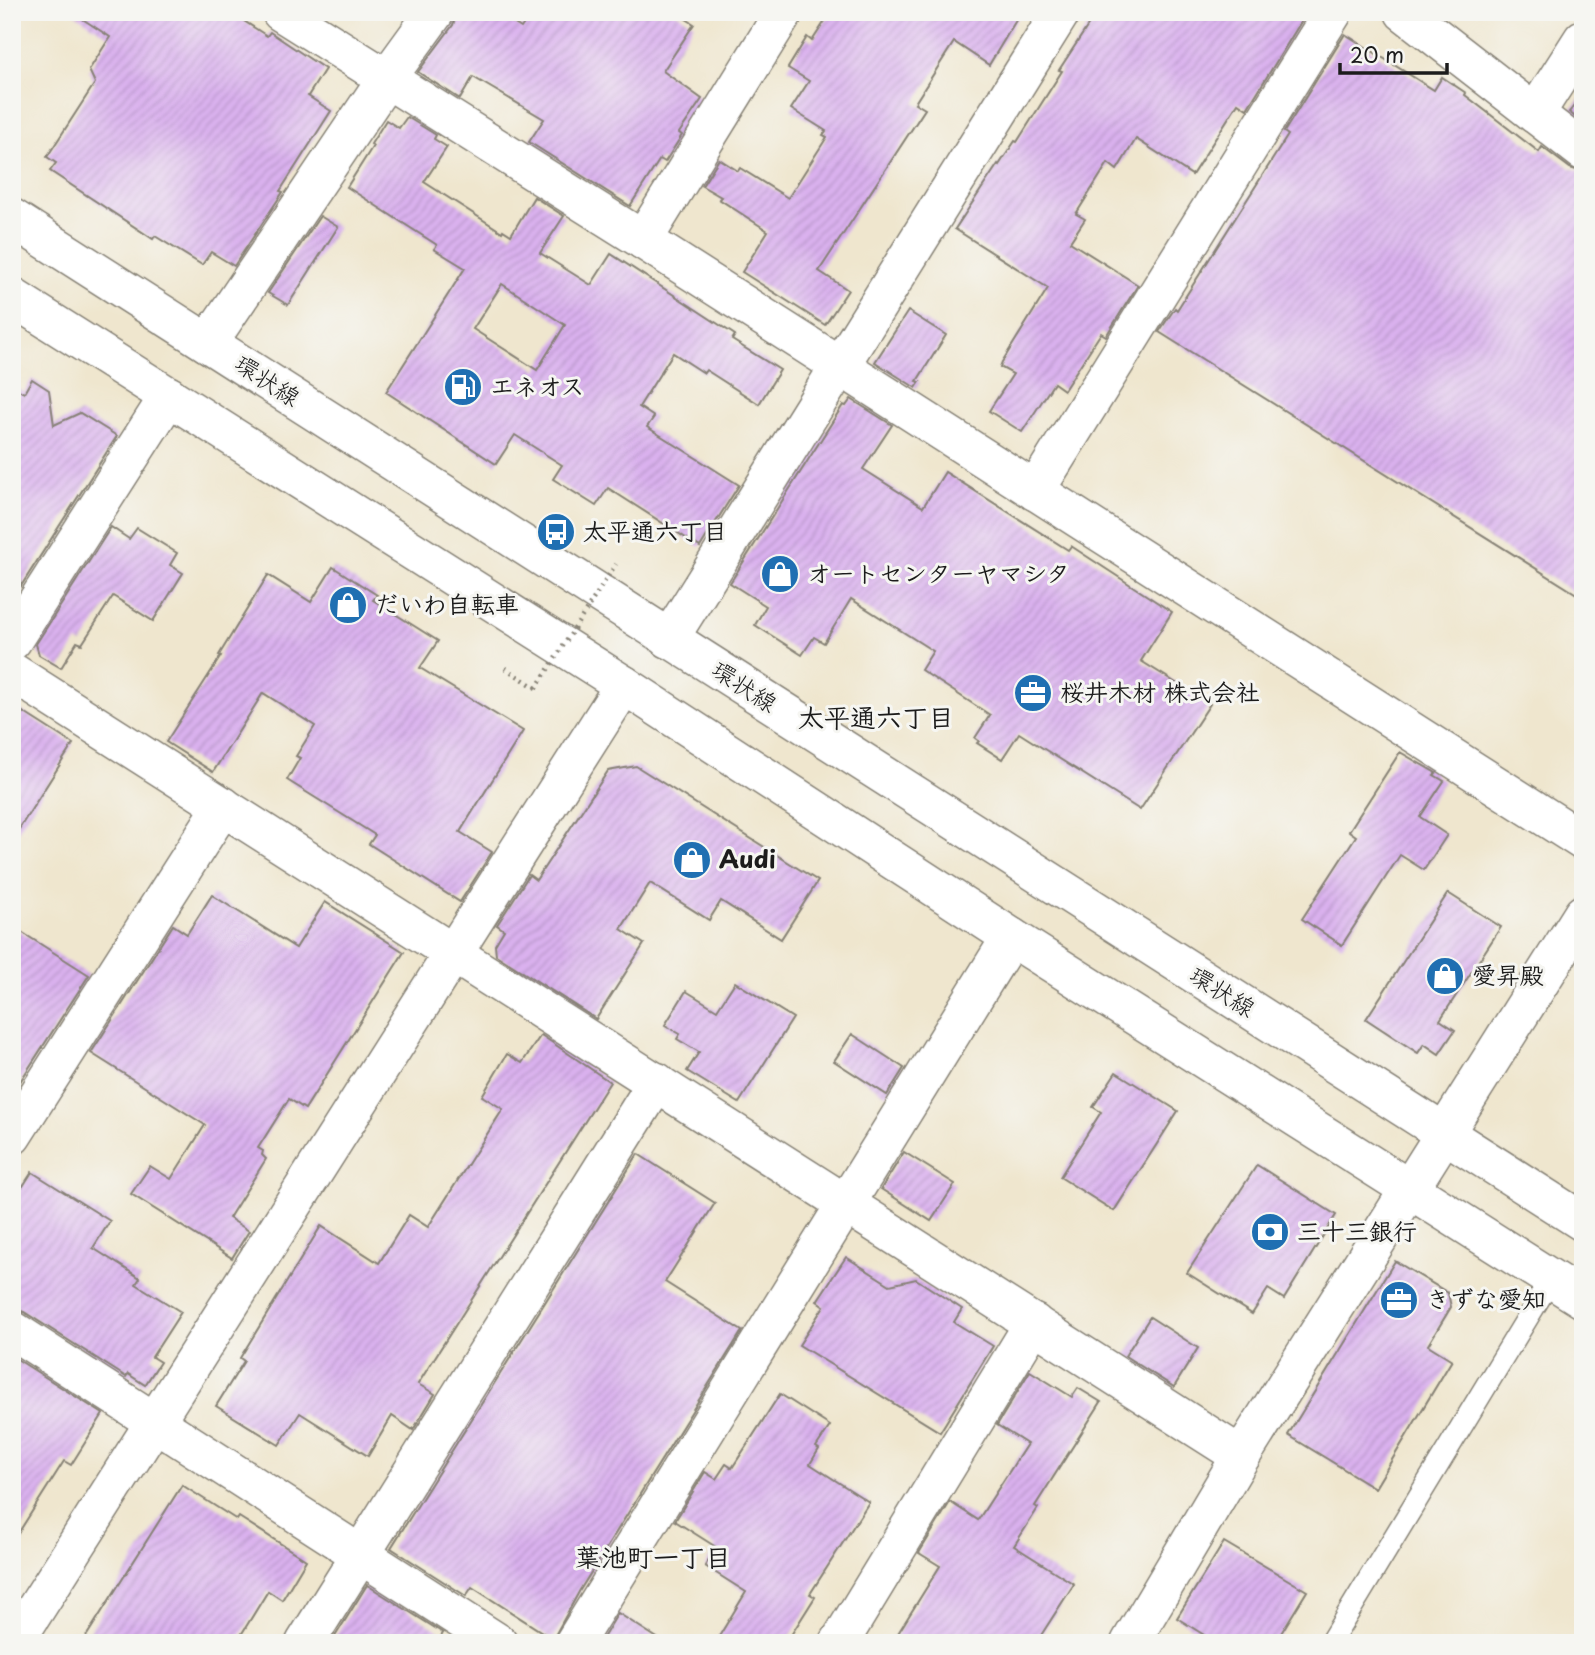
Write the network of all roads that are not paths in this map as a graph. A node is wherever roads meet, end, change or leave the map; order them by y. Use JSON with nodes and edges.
{"nodes":[{"id":1,"x":281,"y":12,"type":"edge"},
{"id":2,"x":435,"y":12,"type":"edge"},
{"id":3,"x":785,"y":12,"type":"edge"},
{"id":4,"x":1061,"y":12,"type":"edge"},
{"id":5,"x":1333,"y":12,"type":"edge"},
{"id":6,"x":1404,"y":12,"type":"edge"},
{"id":7,"x":1583,"y":39,"type":"edge"},
{"id":8,"x":387,"y":78,"type":"junction"},
{"id":9,"x":1535,"y":114,"type":"junction"},
{"id":10,"x":1583,"y":151,"type":"edge"},
{"id":11,"x":12,"y":218,"type":"edge"},
{"id":12,"x":643,"y":240,"type":"junction"},
{"id":13,"x":12,"y":296,"type":"edge"},
{"id":14,"x":208,"y":343,"type":"junction"},
{"id":15,"x":841,"y":367,"type":"junction"},
{"id":16,"x":169,"y":396,"type":"junction"},
{"id":17,"x":1035,"y":491,"type":"junction"},
{"id":18,"x":670,"y":639,"type":"junction"},
{"id":19,"x":12,"y":641,"type":"edge"},
{"id":20,"x":12,"y":672,"type":"edge"},
{"id":21,"x":624,"y":685,"type":"junction"},
{"id":22,"x":223,"y":806,"type":"junction"},
{"id":23,"x":1583,"y":841,"type":"edge"},
{"id":24,"x":1583,"y":914,"type":"edge"},
{"id":25,"x":1011,"y":937,"type":"junction"},
{"id":26,"x":453,"y":952,"type":"junction"},
{"id":27,"x":657,"y":1082,"type":"junction"},
{"id":28,"x":1444,"y":1133,"type":"junction"},
{"id":29,"x":12,"y":1136,"type":"edge"},
{"id":30,"x":1409,"y":1188,"type":"junction"},
{"id":31,"x":846,"y":1203,"type":"junction"},
{"id":32,"x":1583,"y":1223,"type":"edge"},
{"id":33,"x":1551,"y":1279,"type":"junction"},
{"id":34,"x":1583,"y":1299,"type":"edge"},
{"id":35,"x":1034,"y":1323,"type":"junction"},
{"id":36,"x":12,"y":1330,"type":"edge"},
{"id":37,"x":155,"y":1421,"type":"junction"},
{"id":38,"x":1241,"y":1456,"type":"junction"},
{"id":39,"x":361,"y":1554,"type":"junction"},
{"id":40,"x":14,"y":1643,"type":"edge"},
{"id":41,"x":305,"y":1643,"type":"edge"},
{"id":42,"x":498,"y":1643,"type":"edge"},
{"id":43,"x":573,"y":1643,"type":"edge"},
{"id":44,"x":839,"y":1643,"type":"edge"},
{"id":45,"x":1130,"y":1643,"type":"edge"},
{"id":46,"x":1331,"y":1643,"type":"edge"}],
"edges":[{"from":1,"to":8,"type":"street"},
{"from":2,"to":8,"type":"street"},
{"from":3,"to":12,"type":"street"},
{"from":4,"to":15,"type":"street"},
{"from":5,"to":17,"type":"street"},
{"from":6,"to":9,"type":"street"},
{"from":7,"to":9,"type":"street"},
{"from":8,"to":12,"type":"street"},
{"from":8,"to":14,"type":"street"},
{"from":9,"to":10,"type":"street"},
{"from":11,"to":14,"type":"street","name":"環状線"},
{"from":12,"to":15,"type":"street"},
{"from":13,"to":16,"type":"street"},
{"from":14,"to":18,"type":"street","name":"環状線"},
{"from":15,"to":17,"type":"street"},
{"from":15,"to":18,"type":"street"},
{"from":16,"to":19,"type":"street"},
{"from":16,"to":21,"type":"street"},
{"from":17,"to":23,"type":"street"},
{"from":18,"to":28,"type":"street","name":"環状線"},
{"from":20,"to":22,"type":"street"},
{"from":21,"to":25,"type":"street"},
{"from":21,"to":26,"type":"street"},
{"from":22,"to":26,"type":"street"},
{"from":22,"to":29,"type":"street"},
{"from":24,"to":28,"type":"street"},
{"from":25,"to":30,"type":"street"},
{"from":25,"to":31,"type":"street"},
{"from":26,"to":27,"type":"street"},
{"from":26,"to":37,"type":"street"},
{"from":27,"to":31,"type":"street"},
{"from":27,"to":39,"type":"street"},
{"from":28,"to":30,"type":"street"},
{"from":28,"to":32,"type":"street","name":"環状線"},
{"from":30,"to":33,"type":"street"},
{"from":30,"to":38,"type":"street"},
{"from":31,"to":35,"type":"street"},
{"from":31,"to":43,"type":"street"},
{"from":33,"to":34,"type":"street"},
{"from":33,"to":46,"type":"lane"},
{"from":35,"to":38,"type":"street"},
{"from":35,"to":44,"type":"street"},
{"from":36,"to":37,"type":"street"},
{"from":37,"to":39,"type":"street"},
{"from":37,"to":40,"type":"street"},
{"from":38,"to":45,"type":"street"},
{"from":39,"to":41,"type":"street"},
{"from":39,"to":42,"type":"street"}]}
